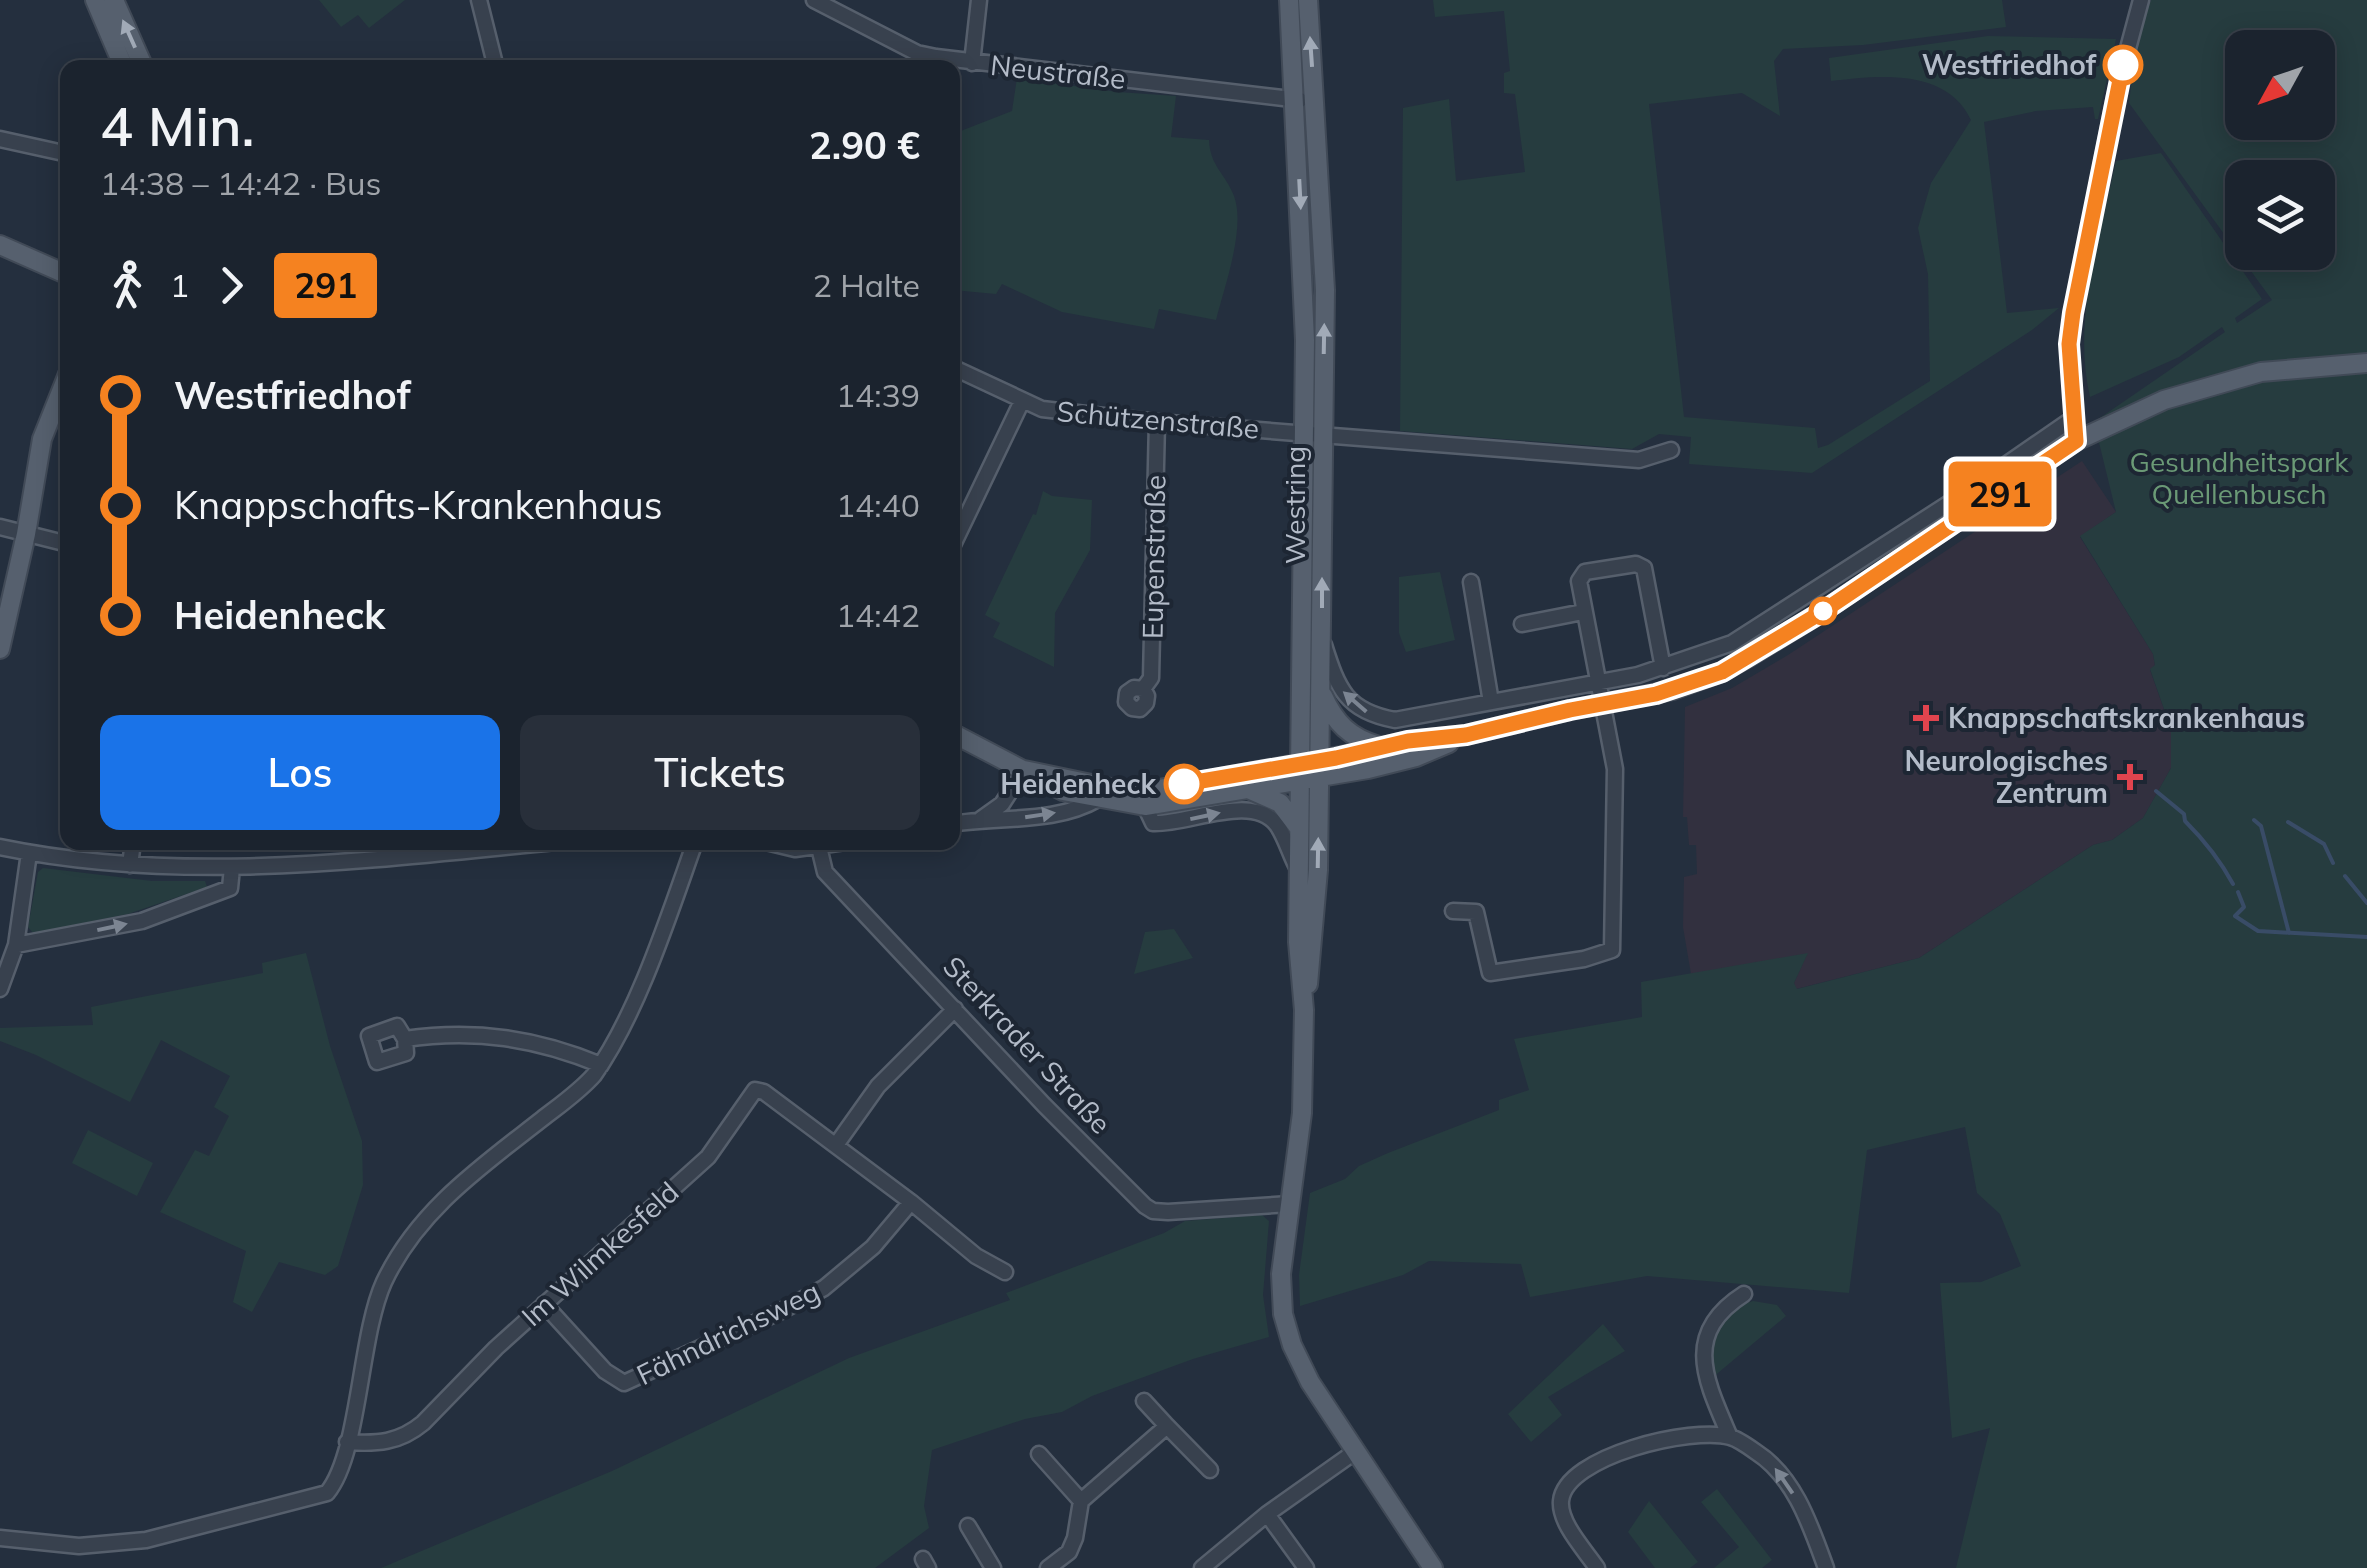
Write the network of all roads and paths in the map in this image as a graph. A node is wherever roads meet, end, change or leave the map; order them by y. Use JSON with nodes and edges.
{"nodes":[{"id":1,"x":95,"y":0,"type":"edge"},
{"id":2,"x":114,"y":0,"type":"edge"},
{"id":3,"x":478,"y":0,"type":"edge"},
{"id":4,"x":814,"y":0,"type":"edge"},
{"id":5,"x":980,"y":0,"type":"edge"},
{"id":6,"x":1288,"y":0,"type":"edge"},
{"id":7,"x":1308,"y":0,"type":"edge"},
{"id":8,"x":2141,"y":0,"type":"edge"},
{"id":9,"x":121,"y":60,"type":"edge"},
{"id":10,"x":140,"y":60,"type":"edge"},
{"id":11,"x":494,"y":60,"type":"edge"},
{"id":12,"x":956,"y":60,"type":"edge"},
{"id":13,"x":960,"y":61,"type":"edge"},
{"id":14,"x":972,"y":63,"type":"junction"},
{"id":15,"x":1294,"y":98,"type":"junction"},
{"id":16,"x":1315,"y":105,"type":"junction"},
{"id":17,"x":0,"y":139,"type":"edge"},
{"id":18,"x":60,"y":152,"type":"edge"},
{"id":19,"x":0,"y":245,"type":"edge"},
{"id":20,"x":60,"y":271,"type":"edge"},
{"id":21,"x":2367,"y":363,"type":"edge"},
{"id":22,"x":960,"y":371,"type":"edge"},
{"id":23,"x":60,"y":395,"type":"edge"},
{"id":24,"x":1022,"y":401,"type":"junction"},
{"id":25,"x":60,"y":409,"type":"edge"},
{"id":26,"x":2074,"y":417,"type":"junction"},
{"id":27,"x":1157,"y":422,"type":"junction"},
{"id":28,"x":46,"y":432,"type":"junction"},
{"id":29,"x":1314,"y":435,"type":"junction"},
{"id":30,"x":2076,"y":441,"type":"junction"},
{"id":31,"x":1671,"y":450,"type":"dead end"},
{"id":32,"x":0,"y":528,"type":"edge"},
{"id":33,"x":960,"y":530,"type":"edge"},
{"id":34,"x":26,"y":534,"type":"junction"},
{"id":35,"x":60,"y":542,"type":"edge"},
{"id":36,"x":1860,"y":560,"type":"junction"},
{"id":37,"x":1872,"y":577,"type":"junction"},
{"id":38,"x":1470,"y":582,"type":"dead end"},
{"id":39,"x":1583,"y":612,"type":"junction"},
{"id":40,"x":1522,"y":624,"type":"dead end"},
{"id":41,"x":1322,"y":638,"type":"junction"},
{"id":42,"x":1736,"y":641,"type":"junction"},
{"id":43,"x":0,"y":649,"type":"edge"},
{"id":44,"x":1747,"y":658,"type":"junction"},
{"id":45,"x":1663,"y":668,"type":"junction"},
{"id":46,"x":1596,"y":683,"type":"junction"},
{"id":47,"x":1142,"y":690,"type":"dead end"},
{"id":48,"x":1320,"y":690,"type":"junction"},
{"id":49,"x":1491,"y":702,"type":"junction"},
{"id":50,"x":1602,"y":704,"type":"junction"},
{"id":51,"x":1423,"y":716,"type":"junction"},
{"id":52,"x":1466,"y":735,"type":"junction"},
{"id":53,"x":960,"y":737,"type":"edge"},
{"id":54,"x":1408,"y":741,"type":"junction"},
{"id":55,"x":1384,"y":748,"type":"junction"},
{"id":56,"x":1310,"y":769,"type":"junction"},
{"id":57,"x":1024,"y":770,"type":"junction"},
{"id":58,"x":1245,"y":788,"type":"junction"},
{"id":59,"x":1098,"y":799,"type":"junction"},
{"id":60,"x":1145,"y":806,"type":"junction"},
{"id":61,"x":980,"y":819,"type":"junction"},
{"id":62,"x":960,"y":823,"type":"edge"},
{"id":63,"x":1299,"y":829,"type":"junction"},
{"id":64,"x":0,"y":847,"type":"edge"},
{"id":65,"x":132,"y":850,"type":"edge"},
{"id":66,"x":455,"y":850,"type":"edge"},
{"id":67,"x":693,"y":850,"type":"edge"},
{"id":68,"x":820,"y":850,"type":"edge"},
{"id":69,"x":29,"y":853,"type":"junction"},
{"id":70,"x":130,"y":865,"type":"junction"},
{"id":71,"x":232,"y":868,"type":"junction"},
{"id":72,"x":1299,"y":872,"type":"junction"},
{"id":73,"x":1453,"y":912,"type":"dead end"},
{"id":74,"x":16,"y":945,"type":"junction"},
{"id":75,"x":0,"y":989,"type":"edge"},
{"id":76,"x":955,"y":1009,"type":"junction"},
{"id":77,"x":1304,"y":1010,"type":"junction"},
{"id":78,"x":405,"y":1039,"type":"dead end"},
{"id":79,"x":601,"y":1065,"type":"junction"},
{"id":80,"x":836,"y":1145,"type":"junction"},
{"id":81,"x":911,"y":1202,"type":"junction"},
{"id":82,"x":1289,"y":1210,"type":"junction"},
{"id":83,"x":1005,"y":1272,"type":"dead end"},
{"id":84,"x":1744,"y":1294,"type":"dead end"},
{"id":85,"x":544,"y":1304,"type":"junction"},
{"id":86,"x":1144,"y":1401,"type":"dead end"},
{"id":87,"x":1168,"y":1426,"type":"junction"},
{"id":88,"x":1730,"y":1436,"type":"junction"},
{"id":89,"x":347,"y":1442,"type":"junction"},
{"id":90,"x":1356,"y":1452,"type":"junction"},
{"id":91,"x":1039,"y":1454,"type":"dead end"},
{"id":92,"x":1210,"y":1470,"type":"dead end"},
{"id":93,"x":1081,"y":1501,"type":"junction"},
{"id":94,"x":1267,"y":1514,"type":"junction"},
{"id":95,"x":968,"y":1526,"type":"dead end"},
{"id":96,"x":0,"y":1538,"type":"edge"},
{"id":97,"x":993,"y":1568,"type":"edge"},
{"id":98,"x":1048,"y":1568,"type":"edge"},
{"id":99,"x":1202,"y":1568,"type":"edge"},
{"id":100,"x":1306,"y":1568,"type":"edge"},
{"id":101,"x":1433,"y":1568,"type":"edge"},
{"id":102,"x":1597,"y":1568,"type":"edge"},
{"id":103,"x":1826,"y":1568,"type":"edge"}],
"edges":[{"from":1,"to":9,"type":"main road"},
{"from":10,"to":2,"type":"main road","one_way":true},
{"from":3,"to":11,"type":"street"},
{"from":4,"to":12,"type":"street","name":"Neustraße"},
{"from":5,"to":14,"type":"street"},
{"from":6,"to":15,"type":"main road","name":"Westring"},
{"from":16,"to":7,"type":"main road","name":"Westring","one_way":true},
{"from":8,"to":26,"type":"street"},
{"from":13,"to":14,"type":"street","name":"Neustraße"},
{"from":14,"to":15,"type":"street","name":"Neustraße"},
{"from":15,"to":16,"type":"street","name":"Neustraße"},
{"from":15,"to":29,"type":"main road","name":"Westring","one_way":true},
{"from":29,"to":16,"type":"main road","name":"Westring","one_way":true},
{"from":17,"to":18,"type":"street"},
{"from":19,"to":20,"type":"main road"},
{"from":21,"to":30,"type":"main road"},
{"from":22,"to":24,"type":"street","name":"Schützenstraße"},
{"from":23,"to":28,"type":"main road"},
{"from":24,"to":27,"type":"street","name":"Schützenstraße"},
{"from":24,"to":33,"type":"street"},
{"from":25,"to":28,"type":"main road"},
{"from":26,"to":30,"type":"street"},
{"from":26,"to":36,"type":"street"},
{"from":27,"to":29,"type":"street","name":"Schützenstraße"},
{"from":27,"to":47,"type":"street","name":"Eupenstraße"},
{"from":28,"to":34,"type":"main road"},
{"from":29,"to":31,"type":"street","name":"Schützenstraße"},
{"from":41,"to":29,"type":"main road","name":"Westring","one_way":true},
{"from":29,"to":56,"type":"main road","name":"Westring"},
{"from":30,"to":37,"type":"main road"},
{"from":32,"to":34,"type":"street"},
{"from":34,"to":35,"type":"street"},
{"from":34,"to":43,"type":"main road"},
{"from":36,"to":37,"type":"street"},
{"from":36,"to":42,"type":"street"},
{"from":37,"to":44,"type":"main road"},
{"from":38,"to":49,"type":"street"},
{"from":39,"to":40,"type":"street"},
{"from":39,"to":45,"type":"street"},
{"from":39,"to":46,"type":"street"},
{"from":41,"to":48,"type":"main road","name":"Westring"},
{"from":51,"to":41,"type":"street","one_way":true},
{"from":42,"to":44,"type":"street"},
{"from":42,"to":45,"type":"street"},
{"from":44,"to":50,"type":"main road"},
{"from":45,"to":46,"type":"street"},
{"from":46,"to":49,"type":"street"},
{"from":46,"to":50,"type":"street"},
{"from":48,"to":55,"type":"main road"},
{"from":48,"to":56,"type":"main road","name":"Westring"},
{"from":49,"to":51,"type":"street"},
{"from":50,"to":52,"type":"main road"},
{"from":50,"to":73,"type":"street"},
{"from":51,"to":54,"type":"street"},
{"from":52,"to":54,"type":"main road"},
{"from":52,"to":56,"type":"main road"},
{"from":53,"to":57,"type":"main road"},
{"from":54,"to":55,"type":"main road"},
{"from":55,"to":56,"type":"main road"},
{"from":56,"to":57,"type":"main road"},
{"from":56,"to":58,"type":"main road"},
{"from":56,"to":63,"type":"main road","name":"Westring"},
{"from":77,"to":56,"type":"main road","name":"Westring","one_way":true},
{"from":57,"to":59,"type":"main road"},
{"from":57,"to":61,"type":"street"},
{"from":58,"to":60,"type":"main road"},
{"from":58,"to":63,"type":"main road"},
{"from":59,"to":60,"type":"main road"},
{"from":61,"to":59,"type":"street","one_way":true},
{"from":60,"to":72,"type":"street","one_way":true},
{"from":61,"to":62,"type":"street"},
{"from":63,"to":72,"type":"main road","name":"Westring"},
{"from":64,"to":69,"type":"street"},
{"from":65,"to":70,"type":"street"},
{"from":66,"to":71,"type":"street"},
{"from":67,"to":79,"type":"street"},
{"from":68,"to":76,"type":"street","name":"Sterkrader Straße"},
{"from":69,"to":70,"type":"street"},
{"from":69,"to":74,"type":"street"},
{"from":70,"to":71,"type":"street"},
{"from":74,"to":71,"type":"street","one_way":true},
{"from":72,"to":77,"type":"main road","name":"Westring"},
{"from":74,"to":75,"type":"street"},
{"from":76,"to":80,"type":"street"},
{"from":76,"to":82,"type":"street","name":"Sterkrader Straße"},
{"from":77,"to":82,"type":"main road","name":"Westring"},
{"from":78,"to":79,"type":"street"},
{"from":79,"to":89,"type":"street"},
{"from":80,"to":81,"type":"street","name":"Im Wilmkesfeld"},
{"from":80,"to":85,"type":"street","name":"Im Wilmkesfeld"},
{"from":81,"to":83,"type":"street","name":"Im Wilmkesfeld"},
{"from":81,"to":85,"type":"street","name":"Fähndrichsweg"},
{"from":82,"to":90,"type":"main road","name":"Westring"},
{"from":84,"to":88,"type":"street"},
{"from":85,"to":89,"type":"street","name":"Im Wilmkesfeld"},
{"from":86,"to":87,"type":"street"},
{"from":87,"to":92,"type":"street"},
{"from":87,"to":93,"type":"street"},
{"from":88,"to":102,"type":"street"},
{"from":103,"to":88,"type":"street","one_way":true},
{"from":89,"to":96,"type":"street"},
{"from":90,"to":94,"type":"street"},
{"from":90,"to":101,"type":"main road"},
{"from":91,"to":93,"type":"street"},
{"from":93,"to":98,"type":"street"},
{"from":94,"to":99,"type":"street"},
{"from":94,"to":100,"type":"street"},
{"from":95,"to":97,"type":"street"}]}
